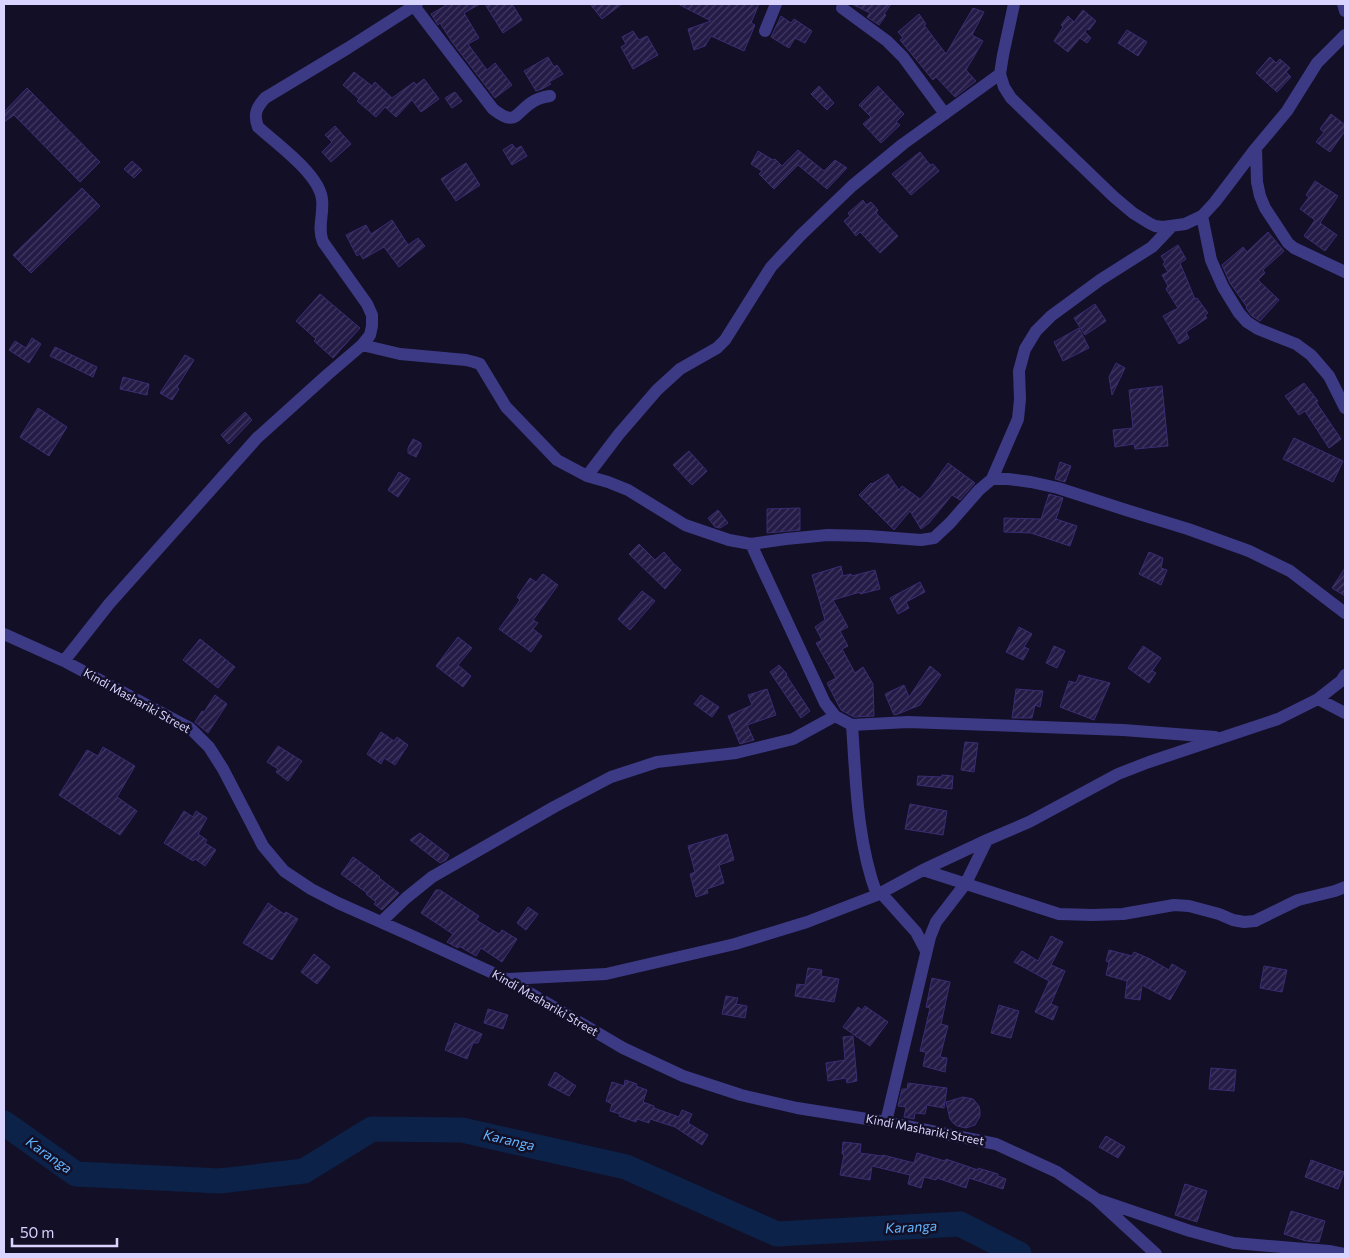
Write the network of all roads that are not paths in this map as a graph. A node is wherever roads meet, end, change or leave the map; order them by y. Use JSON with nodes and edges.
{"nodes":[{"id":1,"x":776,"y":4,"type":"edge"},
{"id":2,"x":1014,"y":4,"type":"edge"},
{"id":3,"x":1343,"y":4,"type":"edge"},
{"id":4,"x":415,"y":5,"type":"edge"},
{"id":5,"x":842,"y":8,"type":"dead end"},
{"id":6,"x":1345,"y":11,"type":"edge"},
{"id":7,"x":765,"y":31,"type":"dead end"},
{"id":8,"x":1344,"y":39,"type":"edge"},
{"id":9,"x":1000,"y":74,"type":"junction"},
{"id":10,"x":550,"y":96,"type":"dead end"},
{"id":11,"x":945,"y":114,"type":"junction"},
{"id":12,"x":1256,"y":148,"type":"junction"},
{"id":13,"x":1202,"y":216,"type":"junction"},
{"id":14,"x":1172,"y":226,"type":"junction"},
{"id":15,"x":1345,"y":272,"type":"edge"},
{"id":16,"x":362,"y":345,"type":"junction"},
{"id":17,"x":1345,"y":408,"type":"edge"},
{"id":18,"x":587,"y":476,"type":"junction"},
{"id":19,"x":992,"y":479,"type":"junction"},
{"id":20,"x":751,"y":544,"type":"junction"},
{"id":21,"x":1345,"y":613,"type":"edge"},
{"id":22,"x":4,"y":634,"type":"edge"},
{"id":23,"x":64,"y":661,"type":"junction"},
{"id":24,"x":1345,"y":675,"type":"edge"},
{"id":25,"x":1318,"y":698,"type":"junction"},
{"id":26,"x":1345,"y":713,"type":"edge"},
{"id":27,"x":835,"y":716,"type":"junction"},
{"id":28,"x":852,"y":725,"type":"junction"},
{"id":29,"x":1222,"y":737,"type":"junction"},
{"id":30,"x":987,"y":840,"type":"junction"},
{"id":31,"x":923,"y":870,"type":"junction"},
{"id":32,"x":966,"y":884,"type":"junction"},
{"id":33,"x":1345,"y":887,"type":"edge"},
{"id":34,"x":879,"y":894,"type":"junction"},
{"id":35,"x":381,"y":922,"type":"junction"},
{"id":36,"x":926,"y":951,"type":"junction"},
{"id":37,"x":506,"y":979,"type":"junction"},
{"id":38,"x":886,"y":1122,"type":"junction"},
{"id":39,"x":1095,"y":1198,"type":"junction"},
{"id":40,"x":1156,"y":1254,"type":"edge"},
{"id":41,"x":1344,"y":1254,"type":"edge"}],
"edges":[{"from":1,"to":7,"type":"street"},
{"from":2,"to":9,"type":"street"},
{"from":3,"to":6,"type":"street"},
{"from":4,"to":10,"type":"street"},
{"from":4,"to":16,"type":"street"},
{"from":5,"to":11,"type":"street"},
{"from":8,"to":12,"type":"street"},
{"from":9,"to":11,"type":"street"},
{"from":9,"to":14,"type":"street"},
{"from":11,"to":18,"type":"street"},
{"from":12,"to":13,"type":"street"},
{"from":12,"to":15,"type":"street"},
{"from":13,"to":14,"type":"street"},
{"from":13,"to":17,"type":"street"},
{"from":14,"to":19,"type":"street"},
{"from":16,"to":18,"type":"street"},
{"from":16,"to":23,"type":"street"},
{"from":18,"to":20,"type":"street"},
{"from":19,"to":20,"type":"street"},
{"from":19,"to":21,"type":"street"},
{"from":20,"to":27,"type":"street"},
{"from":22,"to":23,"type":"street","name":"Kindi Mashariki Street"},
{"from":23,"to":35,"type":"street","name":"Kindi Mashariki Street"},
{"from":24,"to":25,"type":"street"},
{"from":25,"to":26,"type":"street"},
{"from":25,"to":29,"type":"street"},
{"from":27,"to":28,"type":"street"},
{"from":27,"to":35,"type":"street"},
{"from":28,"to":29,"type":"street"},
{"from":28,"to":34,"type":"street"},
{"from":29,"to":30,"type":"street"},
{"from":30,"to":31,"type":"street"},
{"from":30,"to":32,"type":"street"},
{"from":31,"to":32,"type":"street"},
{"from":31,"to":34,"type":"street"},
{"from":32,"to":33,"type":"street"},
{"from":32,"to":36,"type":"street"},
{"from":34,"to":36,"type":"street"},
{"from":34,"to":37,"type":"street"},
{"from":35,"to":37,"type":"street","name":"Kindi Mashariki Street"},
{"from":36,"to":38,"type":"street"},
{"from":37,"to":38,"type":"street","name":"Kindi Mashariki Street"},
{"from":38,"to":39,"type":"street","name":"Kindi Mashariki Street"},
{"from":39,"to":40,"type":"street","name":"Kindi Mashariki Street"},
{"from":39,"to":41,"type":"street"}]}
